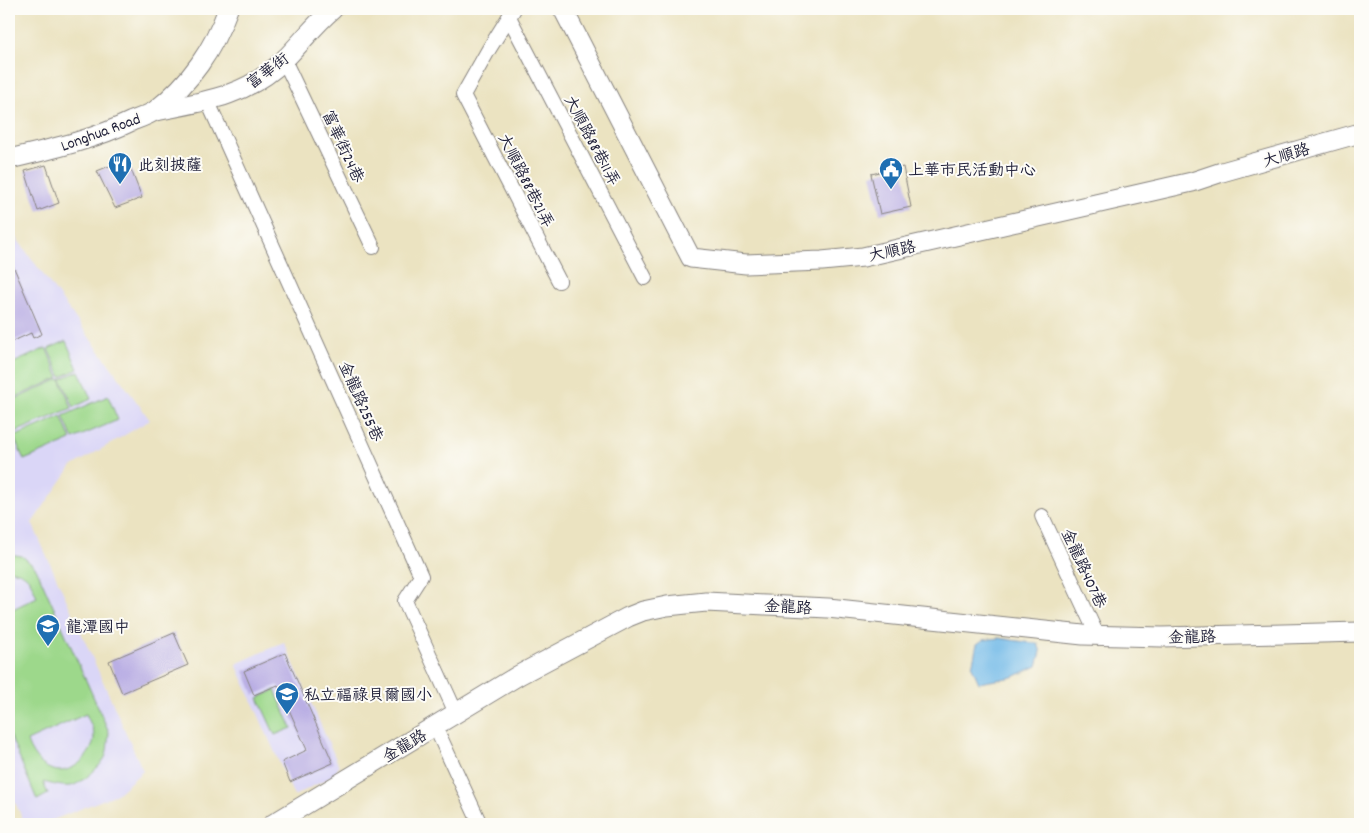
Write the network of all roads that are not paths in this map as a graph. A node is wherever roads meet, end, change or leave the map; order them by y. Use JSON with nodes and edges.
{"nodes":[{"id":1,"x":228,"y":9,"type":"edge"},
{"id":2,"x":333,"y":9,"type":"edge"},
{"id":3,"x":563,"y":9,"type":"edge"},
{"id":4,"x":512,"y":13,"type":"edge"},
{"id":5,"x":284,"y":60,"type":"junction"},
{"id":6,"x":208,"y":102,"type":"junction"},
{"id":7,"x":155,"y":111,"type":"junction"},
{"id":8,"x":1360,"y":132,"type":"edge"},
{"id":9,"x":9,"y":159,"type":"edge"},
{"id":10,"x":373,"y":247,"type":"dead end"},
{"id":11,"x":645,"y":278,"type":"dead end"},
{"id":12,"x":559,"y":281,"type":"dead end"},
{"id":13,"x":1042,"y":516,"type":"dead end"},
{"id":14,"x":1360,"y":632,"type":"edge"},
{"id":15,"x":1097,"y":635,"type":"junction"},
{"id":16,"x":456,"y":713,"type":"junction"},
{"id":17,"x":435,"y":726,"type":"junction"},
{"id":18,"x":273,"y":824,"type":"edge"},
{"id":19,"x":480,"y":824,"type":"edge"}],
"edges":[{"from":1,"to":7,"type":"street","name":"Longhua Road"},
{"from":2,"to":5,"type":"street","name":"富華街"},
{"from":3,"to":8,"type":"street","name":"大順路"},
{"from":4,"to":11,"type":"street","name":"大順路88巷11弄"},
{"from":4,"to":12,"type":"street","name":"大順路88巷21弄"},
{"from":5,"to":6,"type":"street","name":"富華街"},
{"from":5,"to":10,"type":"street","name":"富華街24巷"},
{"from":6,"to":7,"type":"street","name":"富華街"},
{"from":6,"to":16,"type":"street","name":"金龍路255巷"},
{"from":7,"to":9,"type":"street","name":"Longhua Road"},
{"from":13,"to":15,"type":"street","name":"金龍路407巷"},
{"from":14,"to":15,"type":"street","name":"金龍路"},
{"from":15,"to":16,"type":"street","name":"金龍路"},
{"from":16,"to":17,"type":"street","name":"金龍路"},
{"from":17,"to":18,"type":"street","name":"金龍路"},
{"from":17,"to":19,"type":"street"}]}
